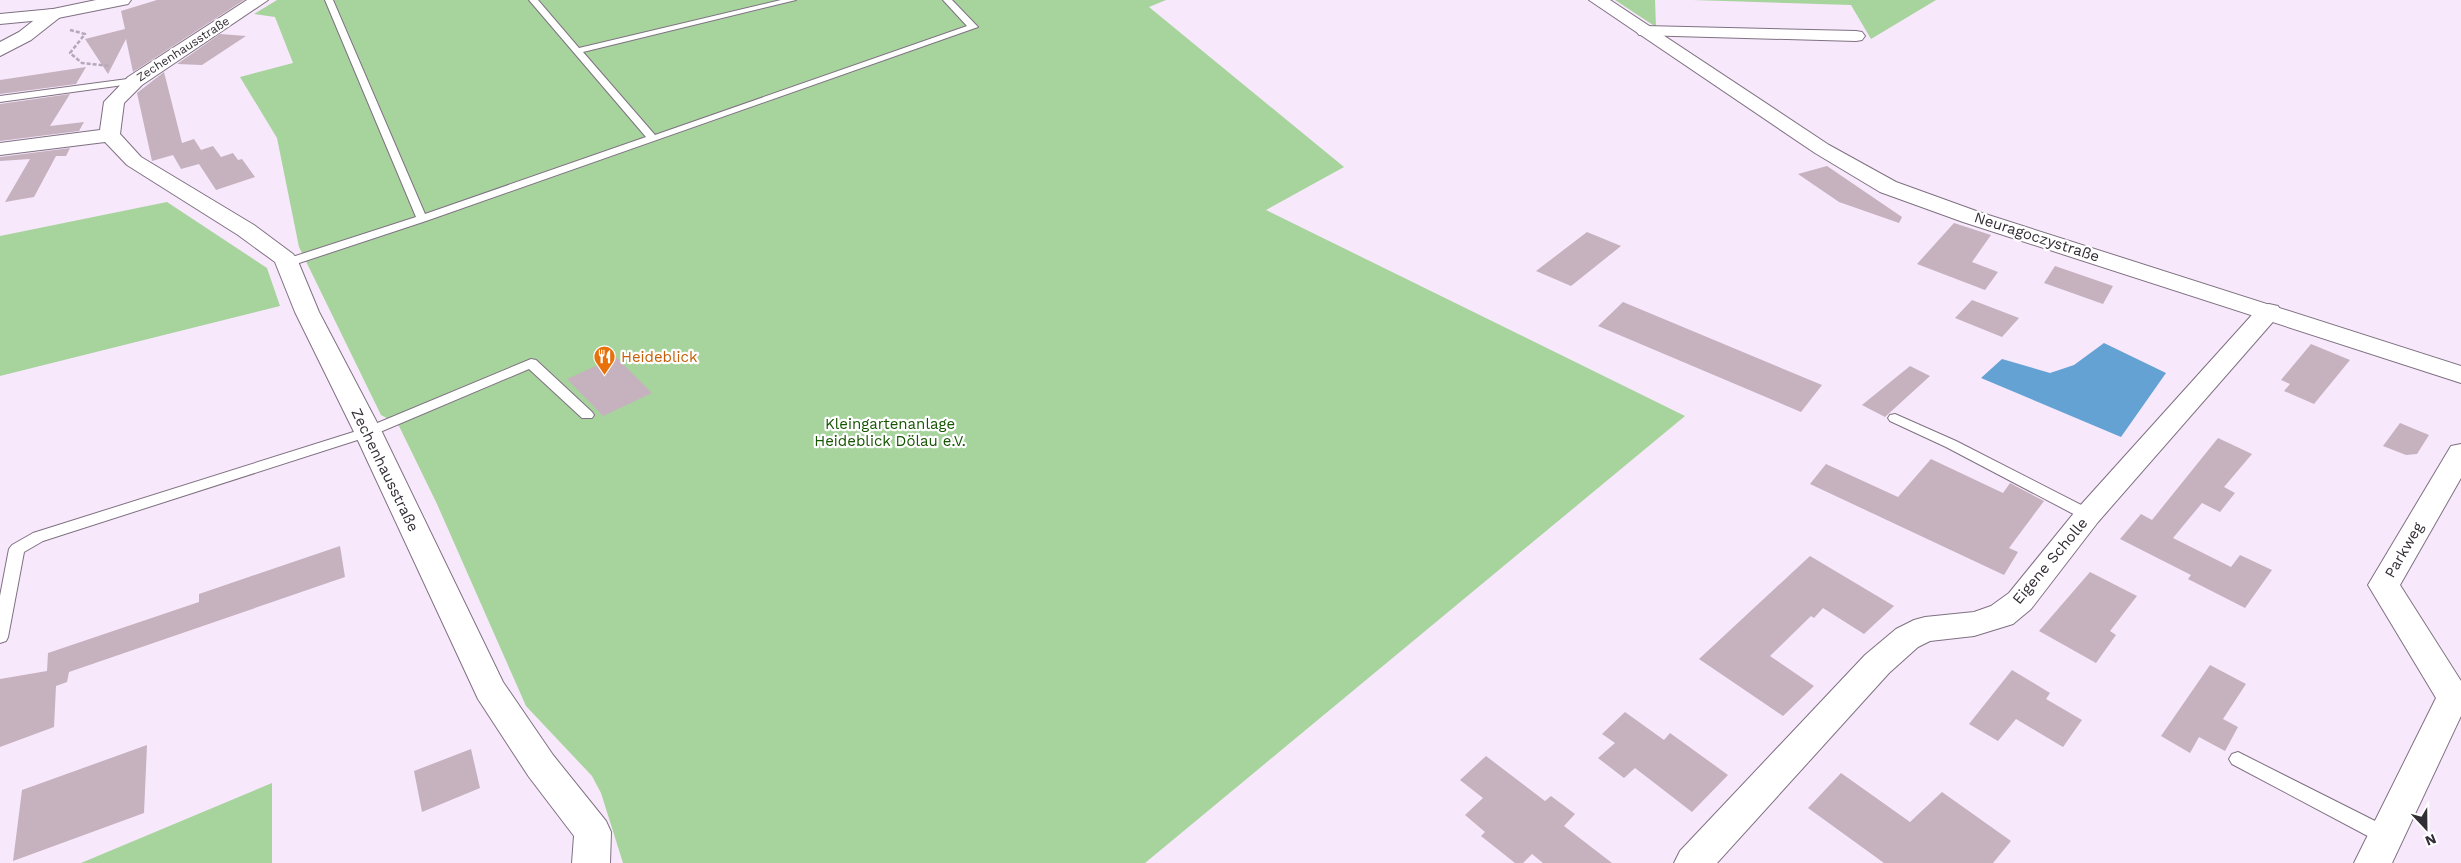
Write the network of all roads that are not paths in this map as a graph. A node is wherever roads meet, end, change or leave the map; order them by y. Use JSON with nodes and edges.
{"nodes":[{"id":1,"x":122,"y":0,"type":"edge"},
{"id":2,"x":259,"y":0,"type":"edge"},
{"id":3,"x":328,"y":0,"type":"edge"},
{"id":4,"x":533,"y":0,"type":"edge"},
{"id":5,"x":792,"y":0,"type":"edge"},
{"id":6,"x":947,"y":0,"type":"edge"},
{"id":7,"x":1598,"y":0,"type":"edge"},
{"id":8,"x":47,"y":13,"type":"edge"},
{"id":9,"x":0,"y":19,"type":"edge"},
{"id":10,"x":1645,"y":31,"type":"junction"},
{"id":11,"x":1856,"y":36,"type":"dead end"},
{"id":12,"x":0,"y":50,"type":"edge"},
{"id":13,"x":577,"y":51,"type":"junction"},
{"id":14,"x":142,"y":76,"type":"junction"},
{"id":15,"x":0,"y":99,"type":"edge"},
{"id":16,"x":110,"y":135,"type":"junction"},
{"id":17,"x":652,"y":138,"type":"junction"},
{"id":18,"x":0,"y":149,"type":"edge"},
{"id":19,"x":422,"y":219,"type":"junction"},
{"id":20,"x":287,"y":263,"type":"junction"},
{"id":21,"x":2269,"y":312,"type":"junction"},
{"id":22,"x":2461,"y":374,"type":"edge"},
{"id":23,"x":587,"y":415,"type":"dead end"},
{"id":24,"x":1895,"y":418,"type":"dead end"},
{"id":25,"x":368,"y":432,"type":"junction"},
{"id":26,"x":2461,"y":453,"type":"edge"},
{"id":27,"x":2088,"y":515,"type":"junction"},
{"id":28,"x":0,"y":636,"type":"edge"},
{"id":29,"x":2457,"y":699,"type":"edge"},
{"id":30,"x":2238,"y":759,"type":"dead end"},
{"id":31,"x":2379,"y":849,"type":"edge"},
{"id":32,"x":591,"y":863,"type":"edge"},
{"id":33,"x":1693,"y":863,"type":"edge"}],
"edges":[{"from":1,"to":8,"type":"street"},
{"from":2,"to":14,"type":"street","name":"Zechenhausstraße"},
{"from":3,"to":19,"type":"lane"},
{"from":4,"to":13,"type":"lane"},
{"from":5,"to":13,"type":"lane"},
{"from":6,"to":17,"type":"lane"},
{"from":7,"to":10,"type":"street","name":"Neuragoczystraße"},
{"from":8,"to":9,"type":"street"},
{"from":8,"to":12,"type":"street"},
{"from":10,"to":11,"type":"street"},
{"from":10,"to":21,"type":"street","name":"Neuragoczystraße"},
{"from":13,"to":17,"type":"lane"},
{"from":14,"to":15,"type":"lane"},
{"from":14,"to":16,"type":"street","name":"Zechenhausstraße"},
{"from":16,"to":18,"type":"street"},
{"from":16,"to":20,"type":"street","name":"Zechenhausstraße"},
{"from":17,"to":19,"type":"lane"},
{"from":19,"to":20,"type":"lane"},
{"from":20,"to":25,"type":"street","name":"Zechenhausstraße"},
{"from":21,"to":22,"type":"street","name":"Neuragoczystraße"},
{"from":21,"to":27,"type":"street","name":"Eigene Scholle"},
{"from":23,"to":25,"type":"lane"},
{"from":24,"to":27,"type":"lane"},
{"from":25,"to":28,"type":"lane"},
{"from":25,"to":32,"type":"street","name":"Zechenhausstraße"},
{"from":26,"to":29,"type":"street","name":"Parkweg"},
{"from":27,"to":33,"type":"street","name":"Eigene Scholle"},
{"from":29,"to":31,"type":"street","name":"Parkweg"},
{"from":30,"to":31,"type":"lane"}]}
